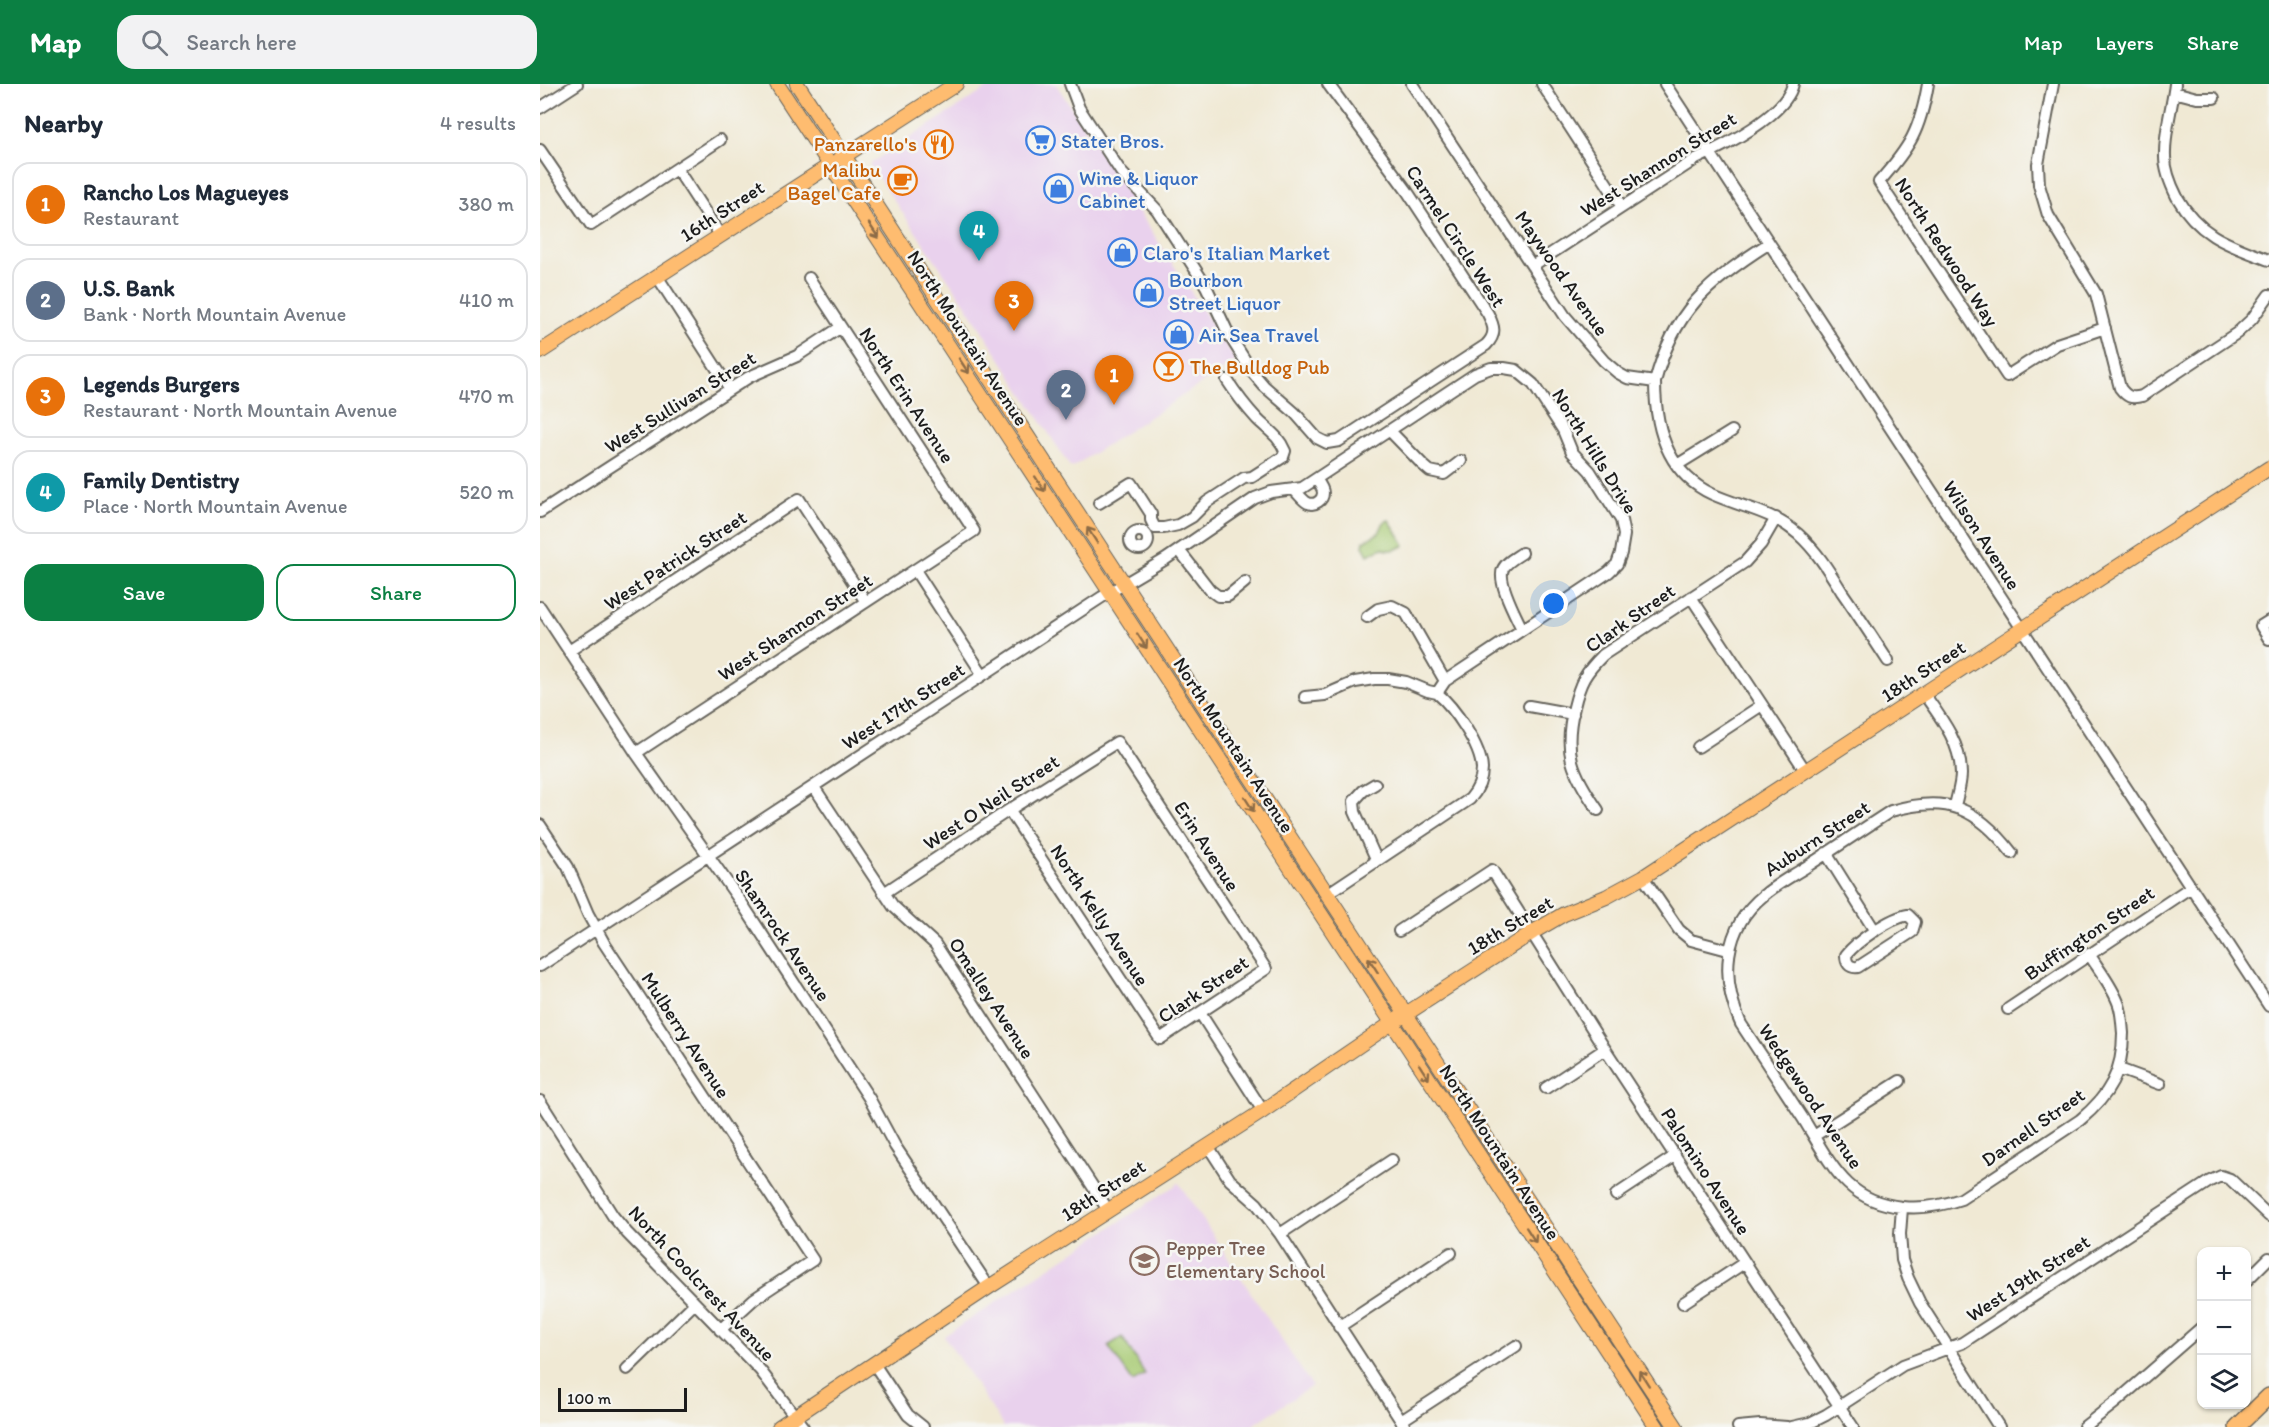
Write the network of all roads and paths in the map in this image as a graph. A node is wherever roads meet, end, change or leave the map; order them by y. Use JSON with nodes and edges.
{"nodes":[{"id":1,"x":577,"y":84,"type":"edge"},
{"id":2,"x":777,"y":84,"type":"edge"},
{"id":3,"x":797,"y":84,"type":"edge"},
{"id":4,"x":954,"y":84,"type":"edge"},
{"id":5,"x":1070,"y":84,"type":"edge"},
{"id":6,"x":1328,"y":84,"type":"edge"},
{"id":7,"x":1412,"y":84,"type":"edge"},
{"id":8,"x":1542,"y":84,"type":"edge"},
{"id":9,"x":1665,"y":84,"type":"edge"},
{"id":10,"x":1793,"y":84,"type":"edge"},
{"id":11,"x":1928,"y":84,"type":"edge"},
{"id":12,"x":2053,"y":84,"type":"edge"},
{"id":13,"x":2174,"y":88,"type":"edge"},
{"id":14,"x":2214,"y":98,"type":"dead end"},
{"id":15,"x":540,"y":108,"type":"edge"},
{"id":16,"x":720,"y":140,"type":"dead end"},
{"id":17,"x":540,"y":150,"type":"edge"},
{"id":18,"x":1710,"y":153,"type":"junction"},
{"id":19,"x":843,"y":157,"type":"junction"},
{"id":20,"x":830,"y":165,"type":"junction"},
{"id":21,"x":677,"y":169,"type":"junction"},
{"id":22,"x":1622,"y":207,"type":"junction"},
{"id":23,"x":720,"y":235,"type":"junction"},
{"id":24,"x":1768,"y":244,"type":"junction"},
{"id":25,"x":2269,"y":260,"type":"edge"},
{"id":26,"x":1532,"y":266,"type":"junction"},
{"id":27,"x":657,"y":276,"type":"junction"},
{"id":28,"x":809,"y":278,"type":"dead end"},
{"id":29,"x":2269,"y":295,"type":"edge"},
{"id":30,"x":841,"y":327,"type":"junction"},
{"id":31,"x":2105,"y":328,"type":"junction"},
{"id":32,"x":540,"y":352,"type":"edge"},
{"id":33,"x":1227,"y":380,"type":"dead end"},
{"id":34,"x":993,"y":382,"type":"junction"},
{"id":35,"x":1655,"y":382,"type":"junction"},
{"id":36,"x":730,"y":389,"type":"junction"},
{"id":37,"x":979,"y":389,"type":"junction"},
{"id":38,"x":1390,"y":431,"type":"junction"},
{"id":39,"x":1732,"y":431,"type":"dead end"},
{"id":40,"x":1346,"y":460,"type":"joint"},
{"id":41,"x":1461,"y":461,"type":"dead end"},
{"id":42,"x":1677,"y":465,"type":"junction"},
{"id":43,"x":2269,"y":468,"type":"edge"},
{"id":44,"x":1316,"y":479,"type":"junction"},
{"id":45,"x":1293,"y":489,"type":"junction"},
{"id":46,"x":1099,"y":503,"type":"dead end"},
{"id":47,"x":540,"y":512,"type":"edge"},
{"id":48,"x":1776,"y":518,"type":"junction"},
{"id":49,"x":1155,"y":528,"type":"junction"},
{"id":50,"x":974,"y":531,"type":"joint"},
{"id":51,"x":1146,"y":535,"type":"junction"},
{"id":52,"x":1141,"y":550,"type":"junction"},
{"id":53,"x":1179,"y":550,"type":"junction"},
{"id":54,"x":1522,"y":553,"type":"dead end"},
{"id":55,"x":1151,"y":568,"type":"junction"},
{"id":56,"x":915,"y":570,"type":"junction"},
{"id":57,"x":1245,"y":582,"type":"dead end"},
{"id":58,"x":1123,"y":584,"type":"junction"},
{"id":59,"x":1110,"y":592,"type":"junction"},
{"id":60,"x":1691,"y":597,"type":"junction"},
{"id":61,"x":866,"y":602,"type":"junction"},
{"id":62,"x":540,"y":607,"type":"edge"},
{"id":63,"x":1367,"y":617,"type":"dead end"},
{"id":64,"x":2265,"y":624,"type":"edge"},
{"id":65,"x":2023,"y":629,"type":"junction"},
{"id":66,"x":1522,"y":630,"type":"junction"},
{"id":67,"x":2269,"y":639,"type":"edge"},
{"id":68,"x":569,"y":651,"type":"junction"},
{"id":69,"x":1888,"y":661,"type":"dead end"},
{"id":70,"x":983,"y":675,"type":"junction"},
{"id":71,"x":1445,"y":681,"type":"junction"},
{"id":72,"x":1437,"y":693,"type":"junction"},
{"id":73,"x":1924,"y":694,"type":"junction"},
{"id":74,"x":1305,"y":696,"type":"dead end"},
{"id":75,"x":1762,"y":705,"type":"junction"},
{"id":76,"x":1529,"y":706,"type":"dead end"},
{"id":77,"x":1573,"y":714,"type":"junction"},
{"id":78,"x":1118,"y":742,"type":"joint"},
{"id":79,"x":1698,"y":747,"type":"dead end"},
{"id":80,"x":636,"y":753,"type":"junction"},
{"id":81,"x":1805,"y":770,"type":"junction"},
{"id":82,"x":1375,"y":784,"type":"dead end"},
{"id":83,"x":814,"y":787,"type":"junction"},
{"id":84,"x":1955,"y":806,"type":"junction"},
{"id":85,"x":1009,"y":810,"type":"junction"},
{"id":86,"x":1598,"y":810,"type":"dead end"},
{"id":87,"x":540,"y":825,"type":"edge"},
{"id":88,"x":1826,"y":853,"type":"junction"},
{"id":89,"x":2012,"y":853,"type":"dead end"},
{"id":90,"x":707,"y":856,"type":"junction"},
{"id":91,"x":1377,"y":861,"type":"junction"},
{"id":92,"x":1643,"y":878,"type":"junction"},
{"id":93,"x":2191,"y":887,"type":"junction"},
{"id":94,"x":884,"y":893,"type":"junction"},
{"id":95,"x":1327,"y":894,"type":"junction"},
{"id":96,"x":596,"y":929,"type":"junction"},
{"id":97,"x":1399,"y":931,"type":"dead end"},
{"id":98,"x":1875,"y":931,"type":"junction"},
{"id":99,"x":1533,"y":932,"type":"junction"},
{"id":100,"x":1728,"y":950,"type":"junction"},
{"id":101,"x":2089,"y":954,"type":"junction"},
{"id":102,"x":540,"y":966,"type":"edge"},
{"id":103,"x":1266,"y":969,"type":"joint"},
{"id":104,"x":2269,"y":1006,"type":"edge"},
{"id":105,"x":2008,"y":1010,"type":"dead end"},
{"id":106,"x":1200,"y":1013,"type":"junction"},
{"id":107,"x":1405,"y":1014,"type":"junction"},
{"id":108,"x":1392,"y":1023,"type":"junction"},
{"id":109,"x":1160,"y":1040,"type":"joint"},
{"id":110,"x":1605,"y":1049,"type":"junction"},
{"id":111,"x":2119,"y":1069,"type":"junction"},
{"id":112,"x":1900,"y":1081,"type":"dead end"},
{"id":113,"x":2160,"y":1084,"type":"dead end"},
{"id":114,"x":1546,"y":1088,"type":"dead end"},
{"id":115,"x":540,"y":1101,"type":"edge"},
{"id":116,"x":1263,"y":1111,"type":"junction"},
{"id":117,"x":1814,"y":1136,"type":"junction"},
{"id":118,"x":1208,"y":1146,"type":"junction"},
{"id":119,"x":1675,"y":1156,"type":"junction"},
{"id":120,"x":1392,"y":1160,"type":"dead end"},
{"id":121,"x":1616,"y":1195,"type":"dead end"},
{"id":122,"x":1902,"y":1208,"type":"junction"},
{"id":123,"x":1108,"y":1210,"type":"junction"},
{"id":124,"x":2269,"y":1216,"type":"edge"},
{"id":125,"x":1280,"y":1234,"type":"junction"},
{"id":126,"x":1451,"y":1253,"type":"dead end"},
{"id":127,"x":2269,"y":1257,"type":"edge"},
{"id":128,"x":1744,"y":1263,"type":"junction"},
{"id":129,"x":2251,"y":1277,"type":"edge"},
{"id":130,"x":989,"y":1287,"type":"junction"},
{"id":131,"x":694,"y":1303,"type":"junction"},
{"id":132,"x":1683,"y":1303,"type":"dead end"},
{"id":133,"x":1339,"y":1327,"type":"junction"},
{"id":134,"x":720,"y":1330,"type":"junction"},
{"id":135,"x":2197,"y":1331,"type":"edge"},
{"id":136,"x":1516,"y":1346,"type":"dead end"},
{"id":137,"x":1948,"y":1349,"type":"junction"},
{"id":138,"x":874,"y":1364,"type":"junction"},
{"id":139,"x":627,"y":1369,"type":"dead end"},
{"id":140,"x":2269,"y":1396,"type":"edge"},
{"id":141,"x":1840,"y":1406,"type":"junction"},
{"id":142,"x":800,"y":1421,"type":"edge"},
{"id":143,"x":1403,"y":1424,"type":"edge"},
{"id":144,"x":779,"y":1427,"type":"edge"},
{"id":145,"x":923,"y":1427,"type":"edge"},
{"id":146,"x":1657,"y":1427,"type":"edge"},
{"id":147,"x":1676,"y":1427,"type":"edge"},
{"id":148,"x":1738,"y":1427,"type":"edge"},
{"id":149,"x":1790,"y":1427,"type":"edge"},
{"id":150,"x":1853,"y":1427,"type":"edge"},
{"id":151,"x":1999,"y":1427,"type":"edge"},
{"id":152,"x":2084,"y":1427,"type":"edge"},
{"id":153,"x":2237,"y":1427,"type":"edge"}],
"edges":[{"from":1,"to":15,"type":"street"},
{"from":2,"to":20,"type":"main road","name":"North Mountain Avenue"},
{"from":3,"to":19,"type":"main road","name":"North Mountain Avenue"},
{"from":4,"to":19,"type":"main road","name":"16th Street"},
{"from":5,"to":6,"type":"street","name":"Carmel Circle West"},
{"from":7,"to":26,"type":"street","name":"Maywood Avenue"},
{"from":8,"to":22,"type":"street"},
{"from":9,"to":18,"type":"street","name":"Wilson Avenue"},
{"from":10,"to":18,"type":"street","name":"West Shannon Street"},
{"from":11,"to":31,"type":"street","name":"North Redwood Way"},
{"from":12,"to":31,"type":"street"},
{"from":13,"to":14,"type":"street"},
{"from":13,"to":25,"type":"street"},
{"from":16,"to":21,"type":"street"},
{"from":17,"to":21,"type":"street"},
{"from":18,"to":22,"type":"street","name":"West Shannon Street"},
{"from":18,"to":24,"type":"street","name":"Wilson Avenue"},
{"from":19,"to":20,"type":"main road","name":"16th Street"},
{"from":19,"to":34,"type":"main road","name":"North Mountain Avenue"},
{"from":20,"to":23,"type":"main road","name":"16th Street"},
{"from":20,"to":37,"type":"main road","name":"North Mountain Avenue","one_way":true},
{"from":21,"to":23,"type":"street"},
{"from":22,"to":26,"type":"street","name":"West Shannon Street"},
{"from":23,"to":27,"type":"main road","name":"16th Street"},
{"from":24,"to":35,"type":"street"},
{"from":24,"to":65,"type":"street","name":"Wilson Avenue"},
{"from":26,"to":35,"type":"street","name":"Maywood Avenue"},
{"from":27,"to":32,"type":"main road","name":"16th Street"},
{"from":27,"to":36,"type":"street"},
{"from":28,"to":30,"type":"street","name":"North Erin Avenue"},
{"from":29,"to":31,"type":"street"},
{"from":30,"to":36,"type":"street","name":"West Sullivan Street"},
{"from":30,"to":50,"type":"street","name":"North Erin Avenue"},
{"from":33,"to":49,"type":"street"},
{"from":34,"to":37,"type":"main road"},
{"from":58,"to":34,"type":"main road","name":"North Mountain Avenue","one_way":true},
{"from":35,"to":42,"type":"street"},
{"from":36,"to":47,"type":"street","name":"West Sullivan Street"},
{"from":37,"to":59,"type":"main road","name":"North Mountain Avenue","one_way":true},
{"from":38,"to":40,"type":"street","name":"North Hills Drive"},
{"from":38,"to":41,"type":"street"},
{"from":38,"to":66,"type":"street","name":"North Hills Drive"},
{"from":39,"to":42,"type":"street"},
{"from":40,"to":44,"type":"street","name":"West 17th Street"},
{"from":42,"to":48,"type":"street"},
{"from":43,"to":65,"type":"main road","name":"18th Street"},
{"from":44,"to":45,"type":"street","name":"West 17th Street"},
{"from":44,"to":45,"type":"street"},
{"from":45,"to":53,"type":"street","name":"West 17th Street"},
{"from":46,"to":49,"type":"street"},
{"from":48,"to":60,"type":"street","name":"Clark Street"},
{"from":48,"to":69,"type":"street"},
{"from":49,"to":51,"type":"street"},
{"from":50,"to":56,"type":"street","name":"West Shannon Street"},
{"from":51,"to":52,"type":"street"},
{"from":51,"to":52,"type":"street"},
{"from":52,"to":55,"type":"street"},
{"from":53,"to":55,"type":"street","name":"West 17th Street"},
{"from":53,"to":57,"type":"street"},
{"from":54,"to":66,"type":"street"},
{"from":55,"to":58,"type":"street","name":"West 17th Street"},
{"from":56,"to":61,"type":"street","name":"West Shannon Street"},
{"from":56,"to":70,"type":"street"},
{"from":58,"to":59,"type":"street","name":"West 17th Street"},
{"from":58,"to":95,"type":"main road","name":"North Mountain Avenue"},
{"from":59,"to":70,"type":"street","name":"West 17th Street"},
{"from":59,"to":108,"type":"main road","name":"North Mountain Avenue","one_way":true},
{"from":60,"to":75,"type":"street"},
{"from":60,"to":77,"type":"street","name":"Clark Street"},
{"from":61,"to":68,"type":"street","name":"West Patrick Street"},
{"from":61,"to":80,"type":"street","name":"West Shannon Street"},
{"from":62,"to":68,"type":"street","name":"Shamrock Avenue"},
{"from":63,"to":71,"type":"street"},
{"from":64,"to":67,"type":"street"},
{"from":65,"to":73,"type":"main road","name":"18th Street"},
{"from":65,"to":93,"type":"street","name":"Wilson Avenue"},
{"from":66,"to":71,"type":"street","name":"North Hills Drive"},
{"from":68,"to":80,"type":"street","name":"Shamrock Avenue"},
{"from":70,"to":83,"type":"street","name":"West 17th Street"},
{"from":71,"to":72,"type":"street","name":"North Hills Drive"},
{"from":72,"to":74,"type":"street"},
{"from":72,"to":91,"type":"street"},
{"from":73,"to":81,"type":"main road","name":"18th Street"},
{"from":73,"to":84,"type":"street"},
{"from":75,"to":79,"type":"street"},
{"from":75,"to":81,"type":"street"},
{"from":76,"to":77,"type":"street"},
{"from":77,"to":86,"type":"street","name":"Clark Street"},
{"from":78,"to":85,"type":"street","name":"West O Neil Street"},
{"from":78,"to":103,"type":"street","name":"Erin Avenue"},
{"from":80,"to":90,"type":"street","name":"Shamrock Avenue"},
{"from":81,"to":92,"type":"main road","name":"18th Street"},
{"from":82,"to":91,"type":"street"},
{"from":83,"to":90,"type":"street","name":"West 17th Street"},
{"from":83,"to":94,"type":"street","name":"Omalley Avenue"},
{"from":84,"to":88,"type":"street","name":"Auburn Street"},
{"from":84,"to":89,"type":"street"},
{"from":85,"to":94,"type":"street","name":"West O Neil Street"},
{"from":85,"to":109,"type":"street","name":"North Kelly Avenue"},
{"from":87,"to":96,"type":"street","name":"Mulberry Avenue"},
{"from":88,"to":98,"type":"street"},
{"from":88,"to":100,"type":"street","name":"Auburn Street"},
{"from":90,"to":96,"type":"street","name":"West 17th Street"},
{"from":90,"to":130,"type":"street","name":"Shamrock Avenue"},
{"from":91,"to":95,"type":"street"},
{"from":92,"to":99,"type":"main road","name":"18th Street"},
{"from":92,"to":100,"type":"street"},
{"from":93,"to":101,"type":"street","name":"Buffington Street"},
{"from":93,"to":104,"type":"street","name":"Wilson Avenue"},
{"from":94,"to":123,"type":"street","name":"Omalley Avenue"},
{"from":107,"to":95,"type":"main road","name":"North Mountain Avenue","one_way":true},
{"from":96,"to":102,"type":"street","name":"West 17th Street"},
{"from":96,"to":134,"type":"street","name":"Mulberry Avenue"},
{"from":97,"to":99,"type":"street","name":"Palomino Avenue"},
{"from":98,"to":98,"type":"street"},
{"from":99,"to":107,"type":"main road","name":"18th Street"},
{"from":99,"to":110,"type":"street","name":"Palomino Avenue"},
{"from":100,"to":117,"type":"street","name":"Wedgewood Avenue"},
{"from":101,"to":105,"type":"street","name":"Buffington Street"},
{"from":101,"to":111,"type":"street","name":"Darnell Street"},
{"from":103,"to":106,"type":"street","name":"Clark Street"},
{"from":106,"to":109,"type":"street","name":"Clark Street"},
{"from":106,"to":116,"type":"street"},
{"from":107,"to":108,"type":"main road","name":"18th Street"},
{"from":147,"to":107,"type":"main road","name":"North Mountain Avenue","one_way":true},
{"from":108,"to":116,"type":"main road","name":"18th Street"},
{"from":108,"to":146,"type":"main road","name":"North Mountain Avenue","one_way":true},
{"from":110,"to":114,"type":"street"},
{"from":110,"to":119,"type":"street","name":"Palomino Avenue"},
{"from":111,"to":113,"type":"street"},
{"from":111,"to":122,"type":"street","name":"Darnell Street"},
{"from":112,"to":117,"type":"street"},
{"from":115,"to":131,"type":"street","name":"North Coolcrest Avenue"},
{"from":116,"to":118,"type":"main road","name":"18th Street"},
{"from":117,"to":122,"type":"street","name":"Wedgewood Avenue"},
{"from":118,"to":123,"type":"main road","name":"18th Street"},
{"from":118,"to":125,"type":"street"},
{"from":119,"to":121,"type":"street"},
{"from":119,"to":128,"type":"street","name":"Palomino Avenue"},
{"from":120,"to":125,"type":"street"},
{"from":122,"to":137,"type":"street"},
{"from":123,"to":130,"type":"main road","name":"18th Street"},
{"from":124,"to":137,"type":"street","name":"West 19th Street"},
{"from":125,"to":133,"type":"street"},
{"from":126,"to":133,"type":"street"},
{"from":127,"to":129,"type":"street"},
{"from":128,"to":132,"type":"street"},
{"from":128,"to":141,"type":"street","name":"Palomino Avenue"},
{"from":130,"to":138,"type":"main road","name":"18th Street"},
{"from":131,"to":134,"type":"street","name":"North Coolcrest Avenue"},
{"from":131,"to":139,"type":"street"},
{"from":133,"to":143,"type":"street"},
{"from":134,"to":142,"type":"street","name":"North Coolcrest Avenue"},
{"from":135,"to":152,"type":"street"},
{"from":136,"to":143,"type":"street"},
{"from":137,"to":141,"type":"street","name":"West 19th Street"},
{"from":137,"to":151,"type":"street"},
{"from":138,"to":142,"type":"main road","name":"18th Street"},
{"from":138,"to":145,"type":"street"},
{"from":140,"to":153,"type":"highway"},
{"from":141,"to":149,"type":"street","name":"West 19th Street"},
{"from":141,"to":150,"type":"street","name":"Palomino Avenue"},
{"from":142,"to":144,"type":"main road","name":"18th Street"},
{"from":148,"to":149,"type":"street","name":"West 19th Street"}]}
